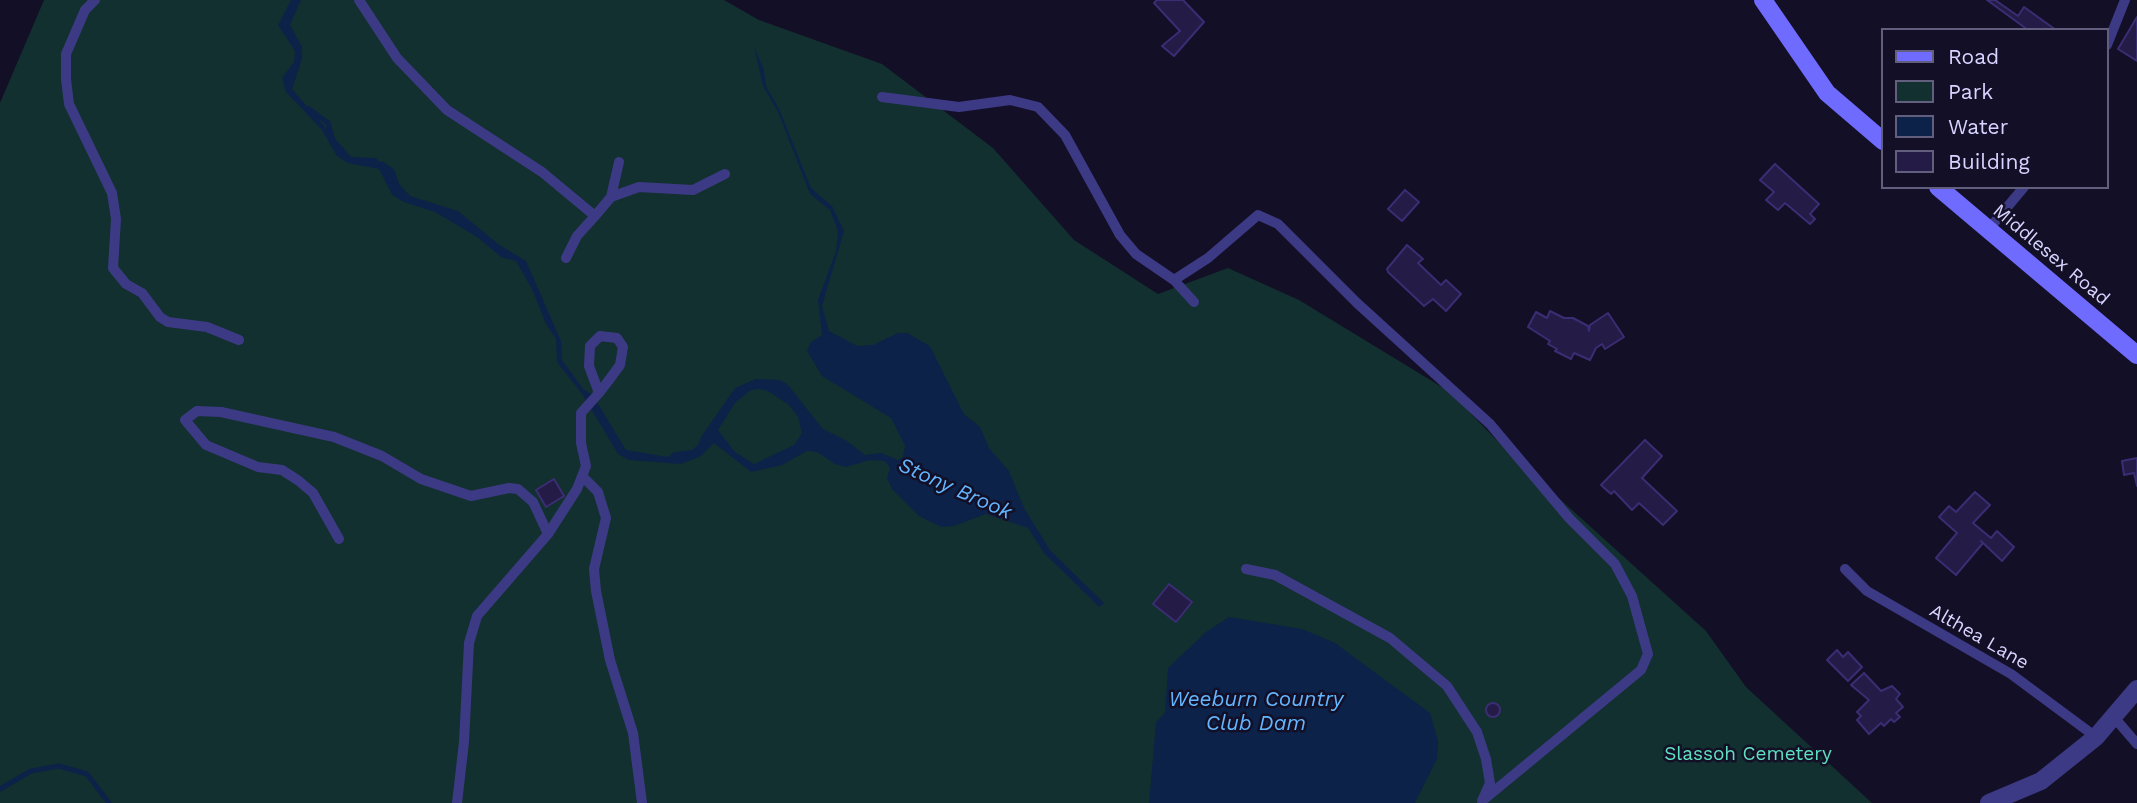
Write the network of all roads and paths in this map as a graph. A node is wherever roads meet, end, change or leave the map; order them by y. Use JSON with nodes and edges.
{"nodes":[{"id":1,"x":95,"y":0,"type":"edge"},
{"id":2,"x":359,"y":0,"type":"edge"},
{"id":3,"x":1763,"y":0,"type":"edge"},
{"id":4,"x":2125,"y":0,"type":"edge"},
{"id":5,"x":2109,"y":40,"type":"edge"},
{"id":6,"x":882,"y":97,"type":"dead end"},
{"id":7,"x":1882,"y":140,"type":"edge"},
{"id":8,"x":619,"y":162,"type":"dead end"},
{"id":9,"x":725,"y":174,"type":"dead end"},
{"id":10,"x":1940,"y":189,"type":"edge"},
{"id":11,"x":2022,"y":189,"type":"edge"},
{"id":12,"x":611,"y":197,"type":"junction"},
{"id":13,"x":594,"y":216,"type":"junction"},
{"id":14,"x":1989,"y":230,"type":"junction"},
{"id":15,"x":566,"y":258,"type":"dead end"},
{"id":16,"x":1174,"y":281,"type":"junction"},
{"id":17,"x":1194,"y":302,"type":"dead end"},
{"id":18,"x":239,"y":340,"type":"dead end"},
{"id":19,"x":2137,"y":355,"type":"edge"},
{"id":20,"x":597,"y":395,"type":"junction"},
{"id":21,"x":582,"y":476,"type":"junction"},
{"id":22,"x":548,"y":534,"type":"junction"},
{"id":23,"x":338,"y":539,"type":"dead end"},
{"id":24,"x":1246,"y":569,"type":"dead end"},
{"id":25,"x":1845,"y":569,"type":"dead end"},
{"id":26,"x":2137,"y":689,"type":"edge"},
{"id":27,"x":2113,"y":716,"type":"junction"},
{"id":28,"x":2096,"y":737,"type":"junction"},
{"id":29,"x":2137,"y":744,"type":"edge"},
{"id":30,"x":1481,"y":802,"type":"edge"},
{"id":31,"x":457,"y":803,"type":"edge"},
{"id":32,"x":642,"y":803,"type":"edge"},
{"id":33,"x":1989,"y":803,"type":"edge"}],
"edges":[{"from":1,"to":18,"type":"lane"},
{"from":2,"to":13,"type":"lane"},
{"from":3,"to":7,"type":"main road"},
{"from":4,"to":5,"type":"lane"},
{"from":6,"to":16,"type":"lane"},
{"from":8,"to":12,"type":"lane"},
{"from":9,"to":12,"type":"lane"},
{"from":10,"to":14,"type":"main road","name":"Middlesex Road"},
{"from":11,"to":14,"type":"lane"},
{"from":12,"to":13,"type":"lane"},
{"from":13,"to":15,"type":"lane"},
{"from":14,"to":19,"type":"main road","name":"Middlesex Road"},
{"from":16,"to":17,"type":"lane"},
{"from":16,"to":30,"type":"lane"},
{"from":20,"to":20,"type":"lane"},
{"from":20,"to":21,"type":"lane"},
{"from":21,"to":22,"type":"lane"},
{"from":21,"to":32,"type":"lane"},
{"from":22,"to":23,"type":"lane"},
{"from":22,"to":31,"type":"lane"},
{"from":24,"to":30,"type":"lane"},
{"from":25,"to":28,"type":"lane","name":"Althea Lane"},
{"from":26,"to":27,"type":"street"},
{"from":27,"to":28,"type":"street"},
{"from":27,"to":29,"type":"lane"},
{"from":28,"to":33,"type":"street"}]}
